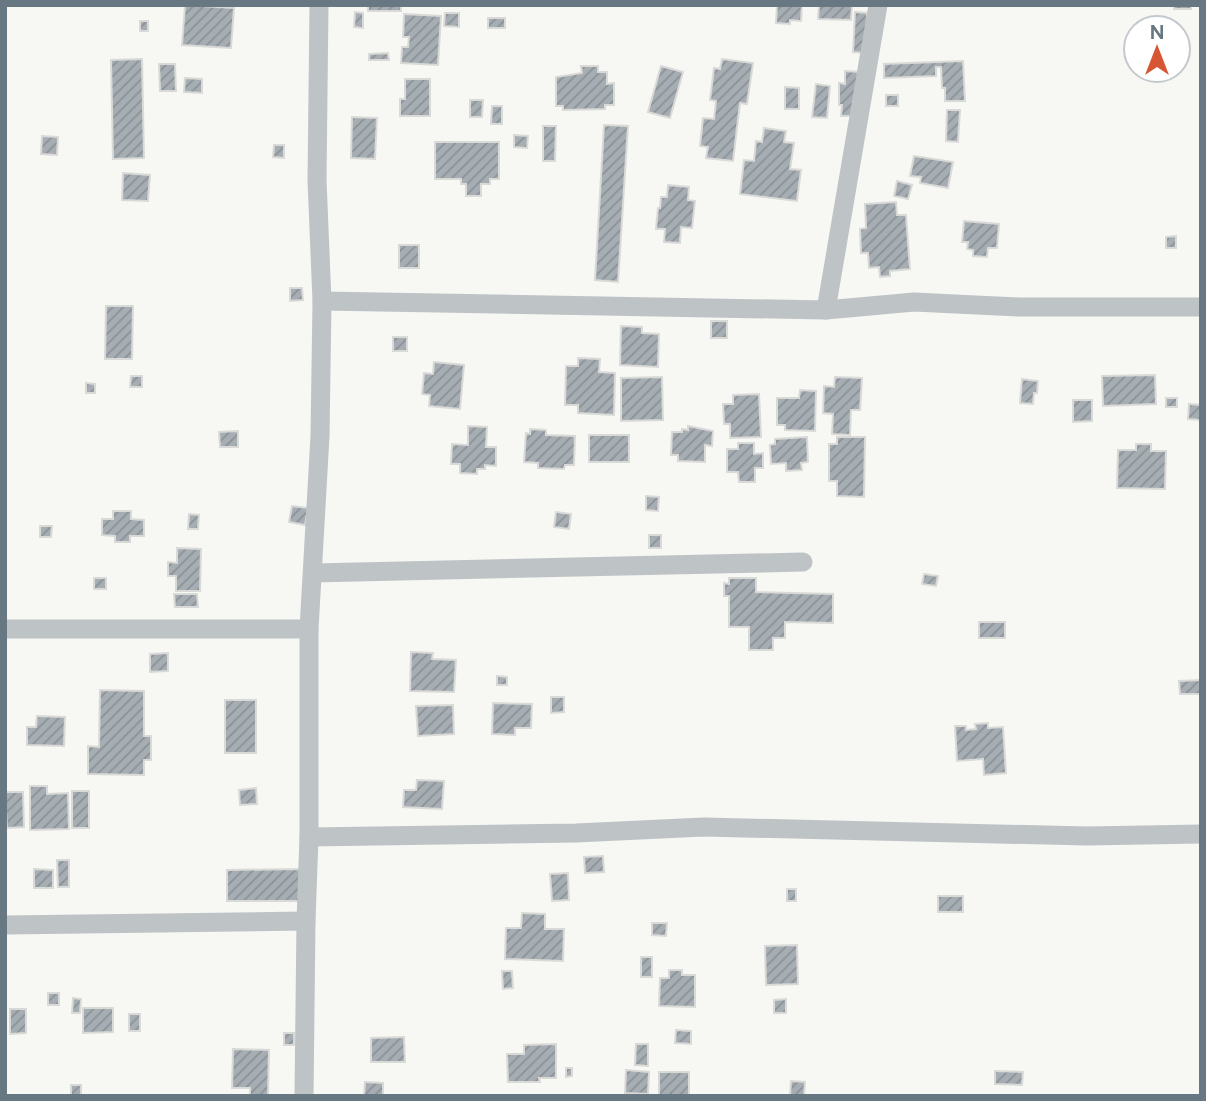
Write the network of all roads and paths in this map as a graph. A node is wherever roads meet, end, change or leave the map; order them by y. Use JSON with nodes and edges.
{"nodes":[{"id":1,"x":319,"y":5,"type":"edge"},
{"id":2,"x":878,"y":5,"type":"edge"},
{"id":3,"x":321,"y":301,"type":"junction"},
{"id":4,"x":1201,"y":307,"type":"edge"},
{"id":5,"x":826,"y":310,"type":"junction"},
{"id":6,"x":803,"y":562,"type":"dead end"},
{"id":7,"x":313,"y":573,"type":"junction"},
{"id":8,"x":5,"y":629,"type":"edge"},
{"id":9,"x":309,"y":629,"type":"junction"},
{"id":10,"x":1201,"y":834,"type":"edge"},
{"id":11,"x":309,"y":837,"type":"junction"},
{"id":12,"x":306,"y":921,"type":"junction"},
{"id":13,"x":5,"y":925,"type":"edge"},
{"id":14,"x":304,"y":1096,"type":"edge"}],
"edges":[{"from":1,"to":3,"type":"street"},
{"from":2,"to":5,"type":"street"},
{"from":3,"to":5,"type":"street"},
{"from":3,"to":7,"type":"street"},
{"from":4,"to":5,"type":"street"},
{"from":6,"to":7,"type":"street"},
{"from":7,"to":9,"type":"street"},
{"from":8,"to":9,"type":"street"},
{"from":9,"to":11,"type":"street"},
{"from":10,"to":11,"type":"street"},
{"from":11,"to":12,"type":"street"},
{"from":12,"to":13,"type":"street"},
{"from":12,"to":14,"type":"street"}]}
